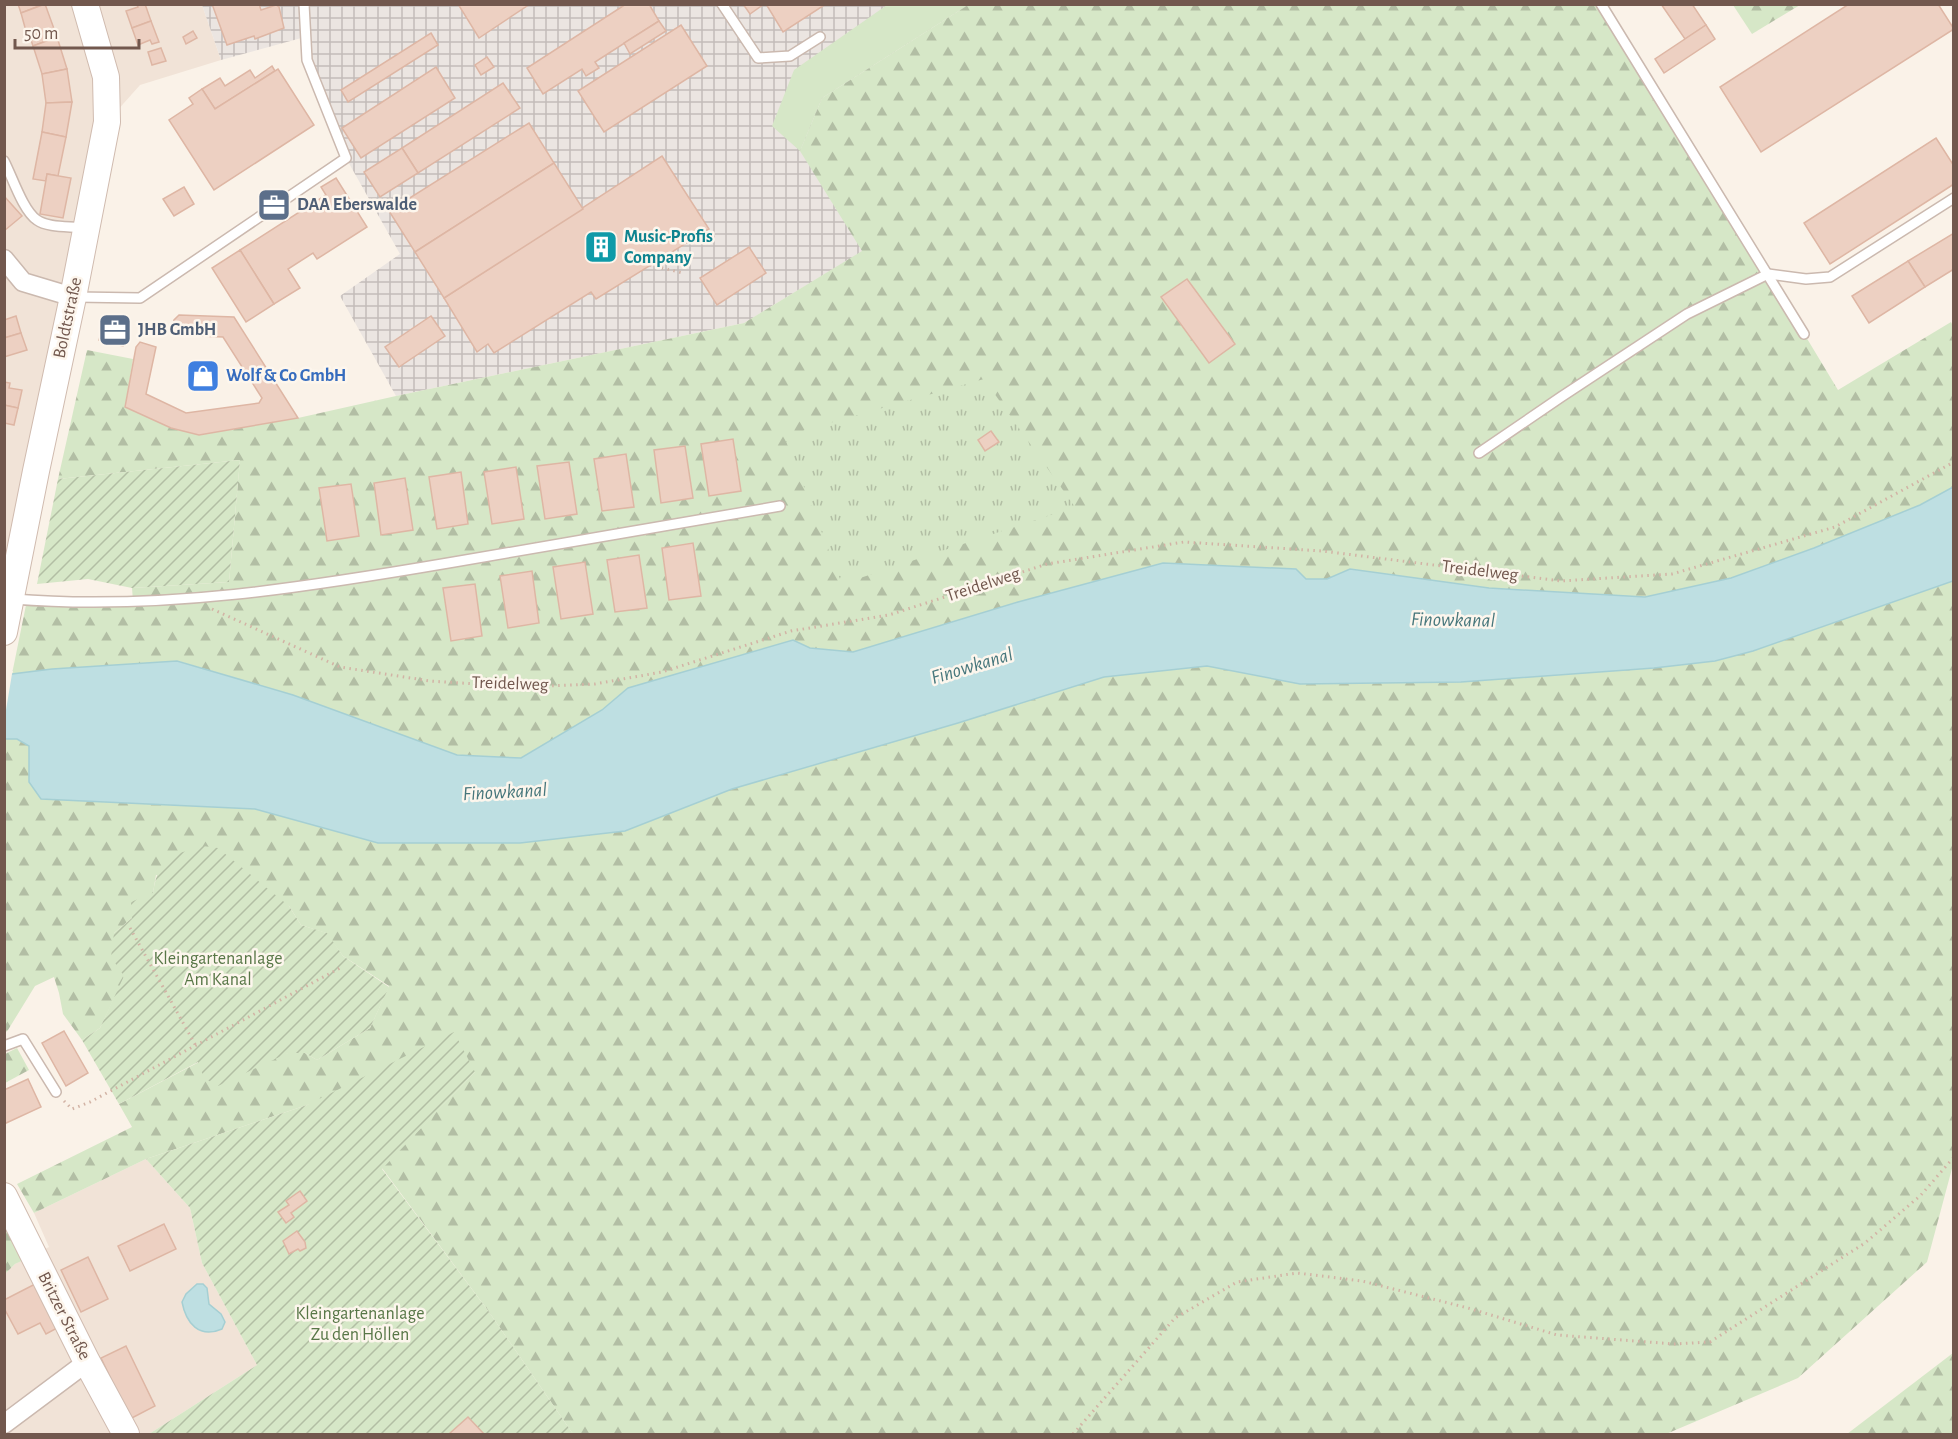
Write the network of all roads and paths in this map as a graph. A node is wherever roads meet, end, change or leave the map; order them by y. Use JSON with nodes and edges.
{"nodes":[{"id":1,"x":85,"y":4,"type":"edge"},
{"id":2,"x":303,"y":4,"type":"edge"},
{"id":3,"x":722,"y":4,"type":"edge"},
{"id":4,"x":1601,"y":4,"type":"edge"},
{"id":5,"x":820,"y":37,"type":"dead end"},
{"id":6,"x":4,"y":161,"type":"edge"},
{"id":7,"x":1953,"y":198,"type":"edge"},
{"id":8,"x":87,"y":228,"type":"junction"},
{"id":9,"x":4,"y":259,"type":"edge"},
{"id":10,"x":650,"y":266,"type":"dead end"},
{"id":11,"x":683,"y":273,"type":"dead end"},
{"id":12,"x":1768,"y":274,"type":"junction"},
{"id":13,"x":73,"y":297,"type":"junction"},
{"id":14,"x":1804,"y":334,"type":"dead end"},
{"id":15,"x":1479,"y":453,"type":"dead end"},
{"id":16,"x":1953,"y":462,"type":"edge"},
{"id":17,"x":780,"y":506,"type":"dead end"},
{"id":18,"x":7,"y":599,"type":"edge"},
{"id":19,"x":192,"y":600,"type":"junction"},
{"id":20,"x":4,"y":632,"type":"edge"},
{"id":21,"x":130,"y":928,"type":"dead end"},
{"id":22,"x":342,"y":967,"type":"dead end"},
{"id":23,"x":4,"y":1046,"type":"edge"},
{"id":24,"x":196,"y":1046,"type":"junction"},
{"id":25,"x":56,"y":1092,"type":"joint"},
{"id":26,"x":1953,"y":1157,"type":"edge"},
{"id":27,"x":4,"y":1196,"type":"edge"},
{"id":28,"x":87,"y":1362,"type":"junction"},
{"id":29,"x":4,"y":1424,"type":"edge"},
{"id":30,"x":126,"y":1434,"type":"edge"},
{"id":31,"x":1073,"y":1434,"type":"edge"}],
"edges":[{"from":1,"to":8,"type":"main road","name":"Boldtstraße"},
{"from":2,"to":13,"type":"lane"},
{"from":3,"to":5,"type":"lane"},
{"from":4,"to":12,"type":"lane"},
{"from":6,"to":8,"type":"lane"},
{"from":7,"to":12,"type":"lane"},
{"from":8,"to":13,"type":"main road","name":"Boldtstraße"},
{"from":9,"to":13,"type":"street"},
{"from":10,"to":11,"type":"path"},
{"from":12,"to":14,"type":"lane"},
{"from":12,"to":15,"type":"lane"},
{"from":13,"to":18,"type":"main road","name":"Boldtstraße"},
{"from":16,"to":19,"type":"path","name":"Treidelweg"},
{"from":17,"to":19,"type":"lane"},
{"from":18,"to":19,"type":"lane"},
{"from":18,"to":20,"type":"main road","name":"Boldtstraße"},
{"from":21,"to":24,"type":"path"},
{"from":22,"to":24,"type":"path"},
{"from":23,"to":25,"type":"lane"},
{"from":24,"to":25,"type":"path"},
{"from":26,"to":31,"type":"path"},
{"from":27,"to":28,"type":"main road","name":"Britzer Straße"},
{"from":28,"to":29,"type":"street"},
{"from":28,"to":30,"type":"main road","name":"Britzer Straße"}]}
